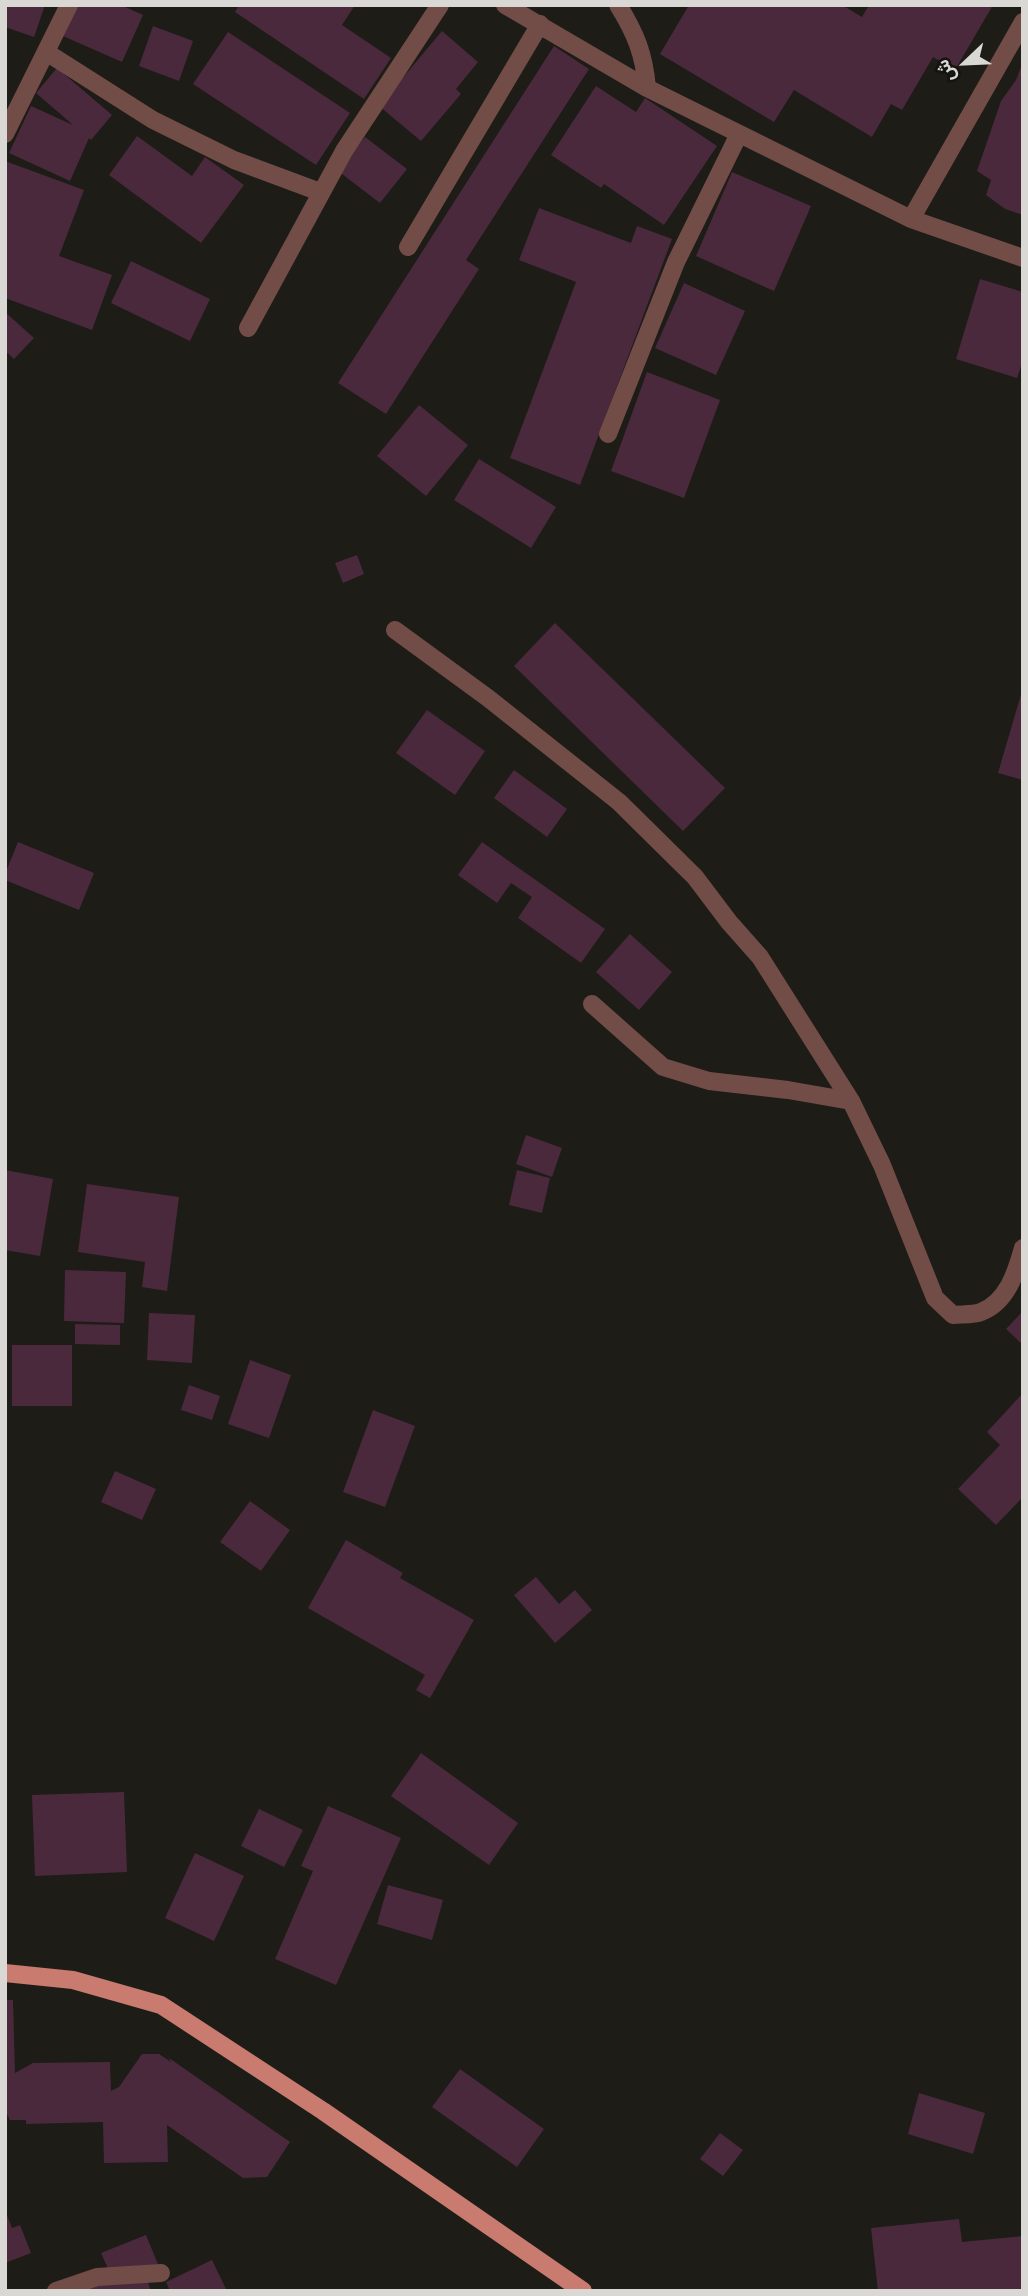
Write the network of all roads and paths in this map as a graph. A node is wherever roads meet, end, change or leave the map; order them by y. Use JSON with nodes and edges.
{"nodes":[{"id":1,"x":69,"y":5,"type":"edge"},
{"id":2,"x":440,"y":5,"type":"edge"},
{"id":3,"x":505,"y":5,"type":"edge"},
{"id":4,"x":618,"y":5,"type":"edge"},
{"id":5,"x":1023,"y":22,"type":"edge"},
{"id":6,"x":540,"y":24,"type":"junction"},
{"id":7,"x":46,"y":52,"type":"junction"},
{"id":8,"x":647,"y":88,"type":"junction"},
{"id":9,"x":5,"y":134,"type":"edge"},
{"id":10,"x":739,"y":134,"type":"junction"},
{"id":11,"x":320,"y":192,"type":"junction"},
{"id":12,"x":911,"y":219,"type":"junction"},
{"id":13,"x":408,"y":247,"type":"dead end"},
{"id":14,"x":1023,"y":258,"type":"edge"},
{"id":15,"x":248,"y":328,"type":"dead end"},
{"id":16,"x":608,"y":434,"type":"dead end"},
{"id":17,"x":395,"y":630,"type":"dead end"},
{"id":18,"x":592,"y":1004,"type":"dead end"},
{"id":19,"x":851,"y":1101,"type":"junction"},
{"id":20,"x":1023,"y":1248,"type":"edge"},
{"id":21,"x":5,"y":1973,"type":"edge"},
{"id":22,"x":161,"y":2273,"type":"dead end"},
{"id":23,"x":56,"y":2291,"type":"edge"},
{"id":24,"x":583,"y":2291,"type":"edge"}],
"edges":[{"from":1,"to":7,"type":"street"},
{"from":2,"to":11,"type":"street"},
{"from":3,"to":6,"type":"street"},
{"from":4,"to":8,"type":"street"},
{"from":5,"to":12,"type":"street"},
{"from":6,"to":8,"type":"street"},
{"from":6,"to":13,"type":"street"},
{"from":7,"to":9,"type":"street"},
{"from":7,"to":11,"type":"street"},
{"from":8,"to":10,"type":"street"},
{"from":10,"to":12,"type":"street"},
{"from":10,"to":16,"type":"street"},
{"from":11,"to":15,"type":"street"},
{"from":12,"to":14,"type":"street"},
{"from":17,"to":19,"type":"street"},
{"from":18,"to":19,"type":"street"},
{"from":19,"to":20,"type":"street"},
{"from":21,"to":24,"type":"main road"},
{"from":22,"to":23,"type":"street"}]}
